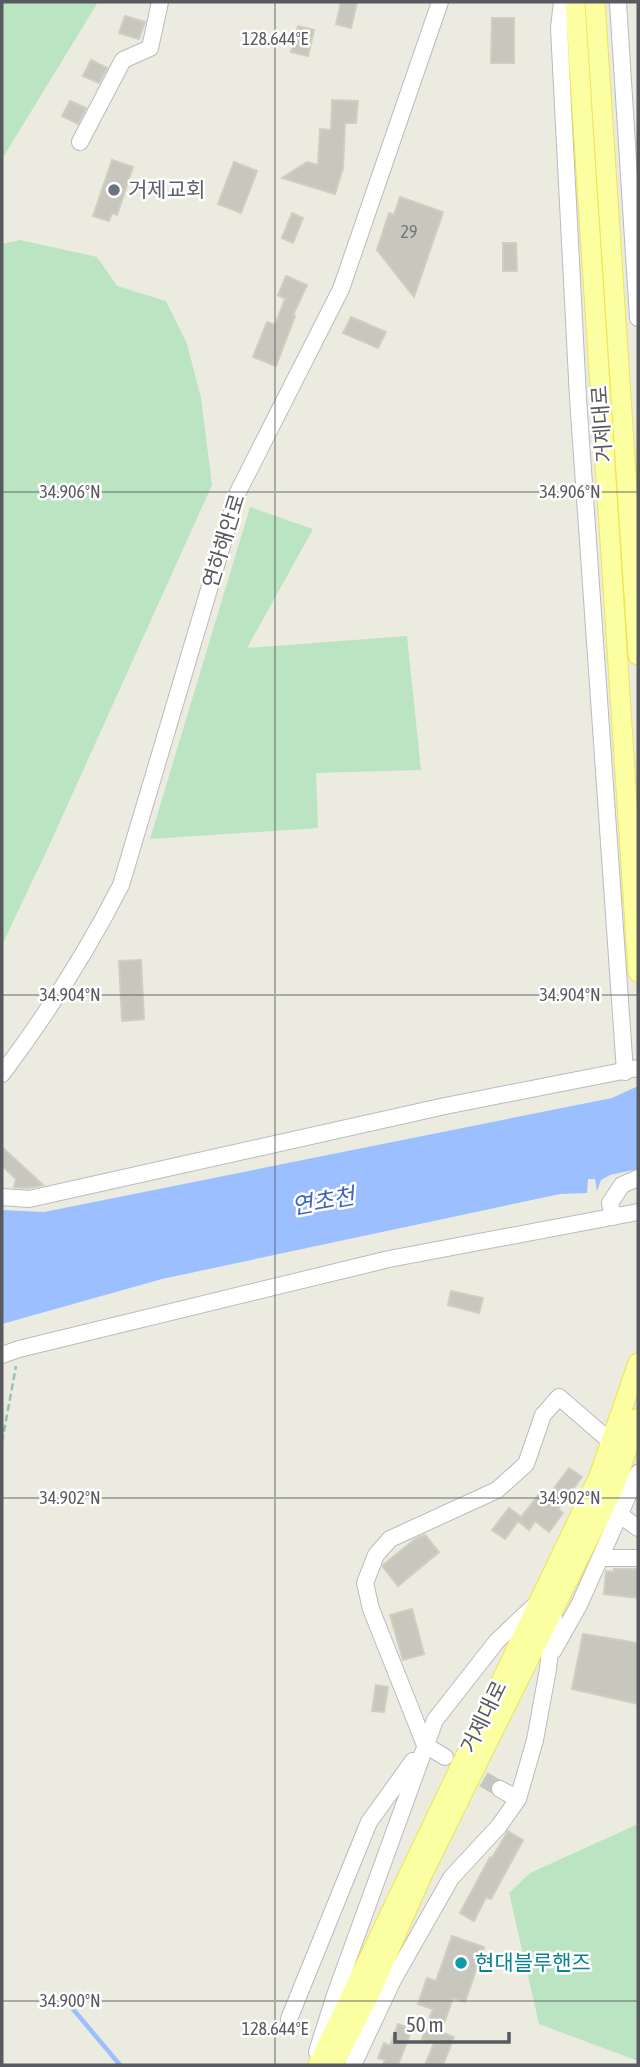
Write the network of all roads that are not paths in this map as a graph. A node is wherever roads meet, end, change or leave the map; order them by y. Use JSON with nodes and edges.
{"nodes":[{"id":1,"x":160,"y":2,"type":"edge"},
{"id":2,"x":440,"y":2,"type":"edge"},
{"id":3,"x":562,"y":2,"type":"edge"},
{"id":4,"x":575,"y":2,"type":"edge"},
{"id":5,"x":595,"y":2,"type":"edge"},
{"id":6,"x":618,"y":2,"type":"edge"},
{"id":7,"x":80,"y":142,"type":"dead end"},
{"id":8,"x":638,"y":318,"type":"edge"},
{"id":9,"x":638,"y":655,"type":"edge"},
{"id":10,"x":638,"y":972,"type":"edge"},
{"id":11,"x":631,"y":1070,"type":"edge"},
{"id":12,"x":2,"y":1073,"type":"edge"},
{"id":13,"x":638,"y":1178,"type":"edge"},
{"id":14,"x":2,"y":1197,"type":"edge"},
{"id":15,"x":638,"y":1212,"type":"edge"},
{"id":16,"x":613,"y":1217,"type":"junction"},
{"id":17,"x":2,"y":1356,"type":"edge"},
{"id":18,"x":638,"y":1363,"type":"edge"},
{"id":19,"x":638,"y":1418,"type":"edge"},
{"id":20,"x":611,"y":1442,"type":"junction"},
{"id":21,"x":638,"y":1474,"type":"edge"},
{"id":22,"x":620,"y":1516,"type":"junction"},
{"id":23,"x":638,"y":1528,"type":"edge"},
{"id":24,"x":600,"y":1558,"type":"junction"},
{"id":25,"x":638,"y":1558,"type":"edge"},
{"id":26,"x":546,"y":1605,"type":"junction"},
{"id":27,"x":550,"y":1657,"type":"junction"},
{"id":28,"x":425,"y":1745,"type":"junction"},
{"id":29,"x":445,"y":1757,"type":"tunnel mouth"},
{"id":30,"x":500,"y":1789,"type":"tunnel mouth"},
{"id":31,"x":518,"y":1799,"type":"junction"},
{"id":32,"x":289,"y":2019,"type":"dead end"},
{"id":33,"x":313,"y":2065,"type":"edge"},
{"id":34,"x":318,"y":2065,"type":"edge"},
{"id":35,"x":333,"y":2065,"type":"edge"},
{"id":36,"x":353,"y":2065,"type":"edge"}],
"edges":[{"from":1,"to":7,"type":"street"},
{"from":2,"to":12,"type":"street","name":"연하해안로"},
{"from":3,"to":11,"type":"street"},
{"from":4,"to":10,"type":"main road","name":"거제대로"},
{"from":5,"to":9,"type":"main road","name":"거제대로"},
{"from":6,"to":8,"type":"street"},
{"from":11,"to":14,"type":"street"},
{"from":13,"to":16,"type":"street"},
{"from":15,"to":16,"type":"street"},
{"from":16,"to":17,"type":"street"},
{"from":18,"to":20,"type":"main road","name":"거제대로"},
{"from":19,"to":26,"type":"main road","name":"거제대로"},
{"from":20,"to":26,"type":"main road","name":"거제대로"},
{"from":20,"to":28,"type":"street"},
{"from":21,"to":22,"type":"street"},
{"from":22,"to":23,"type":"street"},
{"from":22,"to":24,"type":"street"},
{"from":24,"to":25,"type":"street"},
{"from":24,"to":27,"type":"street"},
{"from":26,"to":27,"type":"street"},
{"from":26,"to":28,"type":"street"},
{"from":26,"to":34,"type":"main road","name":"거제대로"},
{"from":26,"to":35,"type":"main road","name":"거제대로"},
{"from":27,"to":31,"type":"street"},
{"from":28,"to":29,"type":"street"},
{"from":28,"to":32,"type":"street"},
{"from":28,"to":33,"type":"street"},
{"from":30,"to":31,"type":"street"},
{"from":31,"to":36,"type":"street"}]}
